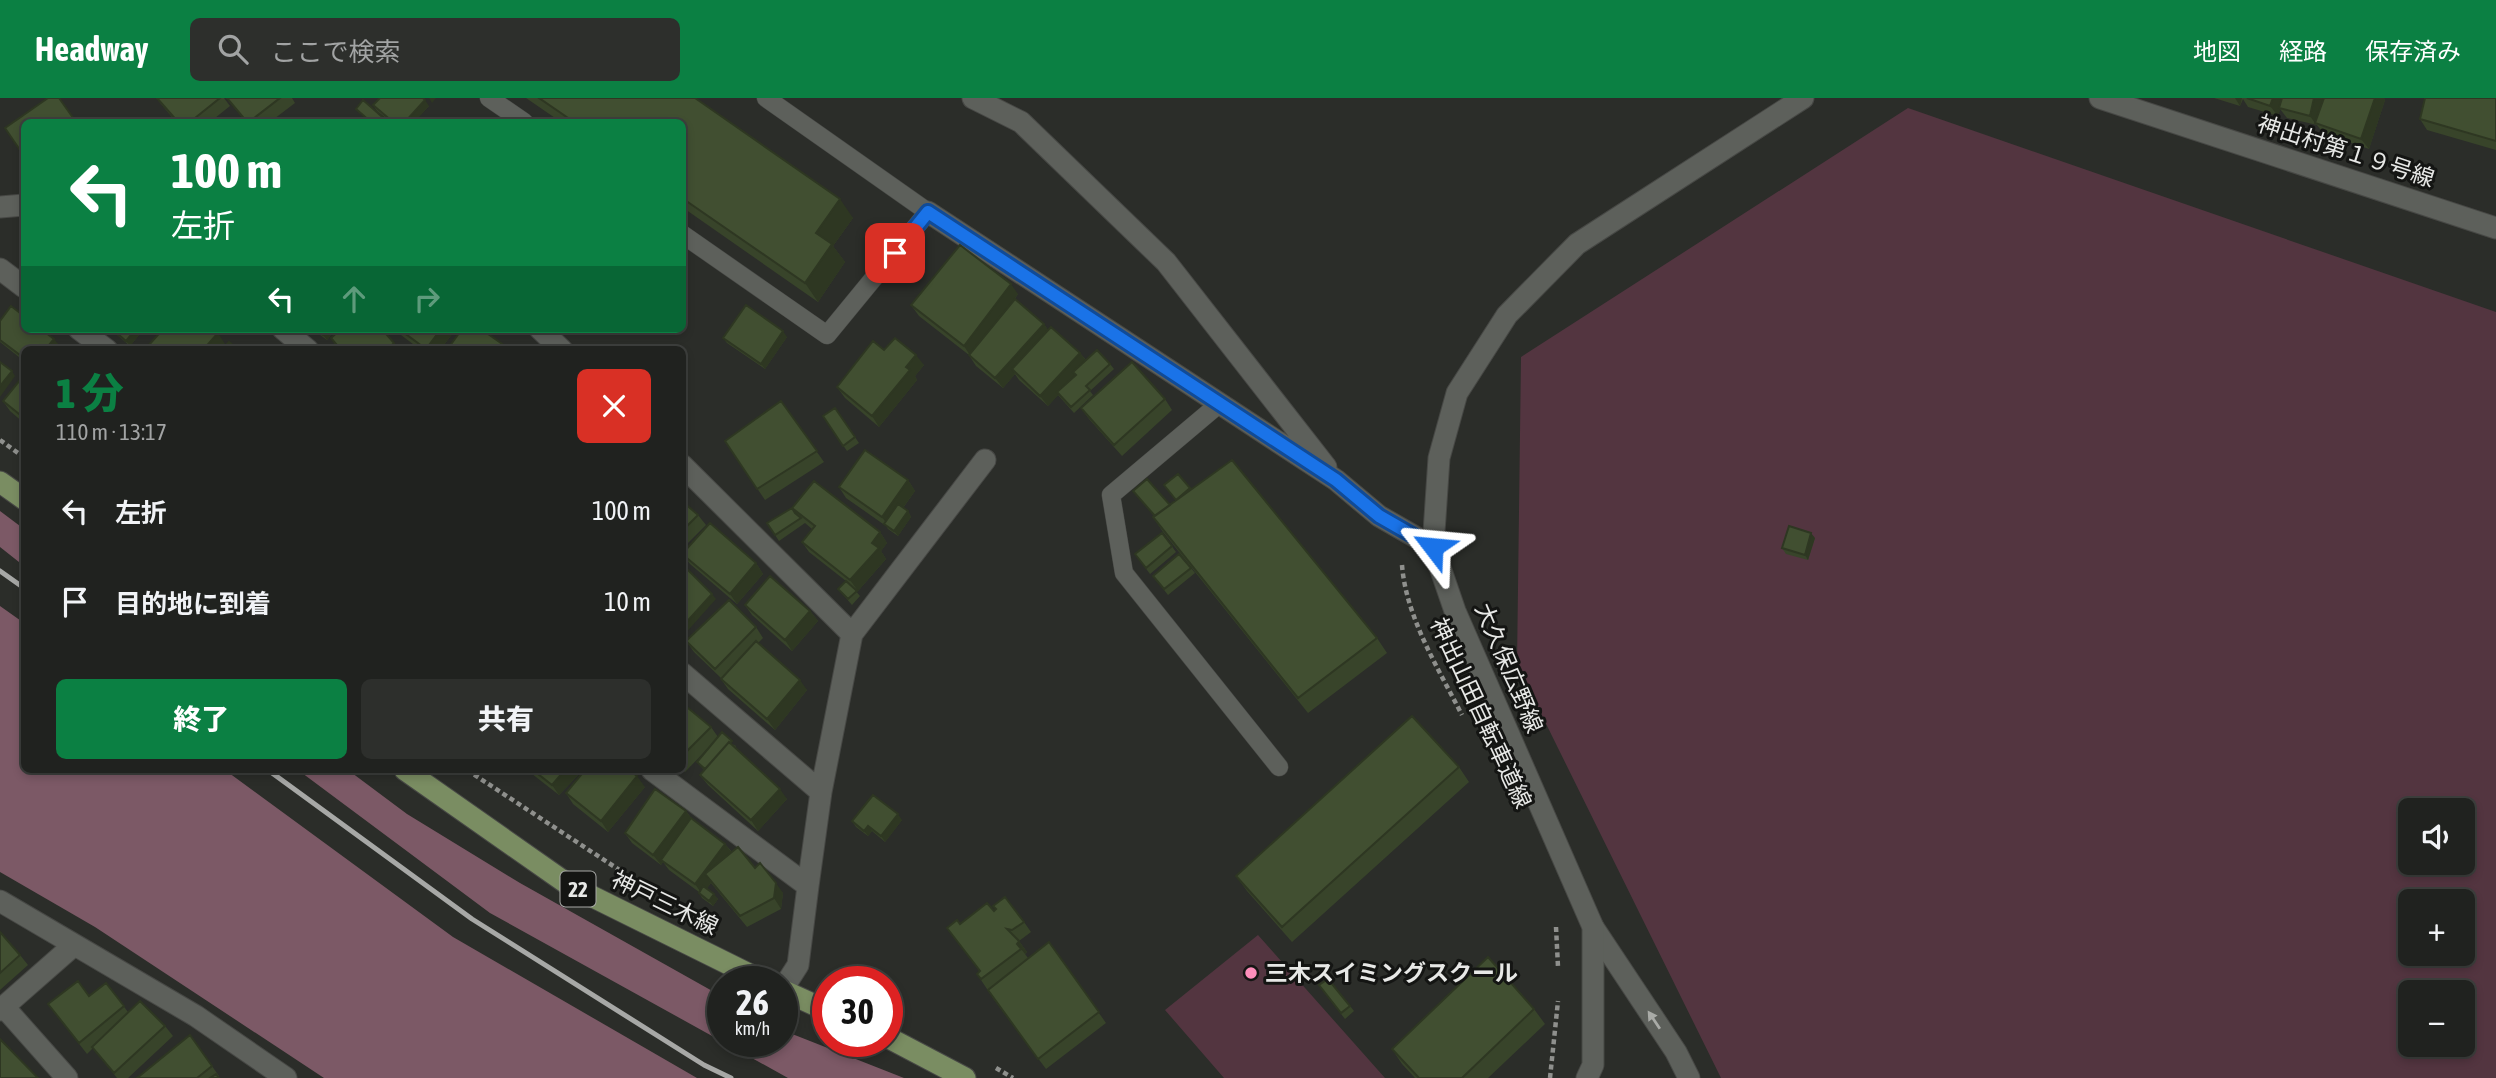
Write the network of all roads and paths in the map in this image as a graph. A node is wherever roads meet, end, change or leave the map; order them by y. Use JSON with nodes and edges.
{"nodes":[{"id":1,"x":489,"y":98,"type":"edge"},
{"id":2,"x":766,"y":98,"type":"edge"},
{"id":3,"x":973,"y":98,"type":"edge"},
{"id":4,"x":1803,"y":98,"type":"edge"},
{"id":5,"x":2099,"y":98,"type":"edge"},
{"id":6,"x":520,"y":119,"type":"edge"},
{"id":7,"x":21,"y":205,"type":"edge"},
{"id":8,"x":0,"y":207,"type":"edge"},
{"id":9,"x":928,"y":212,"type":"junction"},
{"id":10,"x":2496,"y":228,"type":"edge"},
{"id":11,"x":686,"y":237,"type":"edge"},
{"id":12,"x":0,"y":269,"type":"edge"},
{"id":13,"x":21,"y":285,"type":"edge"},
{"id":14,"x":84,"y":333,"type":"edge"},
{"id":15,"x":289,"y":333,"type":"edge"},
{"id":16,"x":544,"y":333,"type":"edge"},
{"id":17,"x":102,"y":346,"type":"edge"},
{"id":18,"x":303,"y":346,"type":"edge"},
{"id":19,"x":558,"y":346,"type":"edge"},
{"id":20,"x":1219,"y":404,"type":"junction"},
{"id":21,"x":0,"y":440,"type":"edge"},
{"id":22,"x":21,"y":455,"type":"edge"},
{"id":23,"x":985,"y":460,"type":"dead end"},
{"id":24,"x":686,"y":468,"type":"edge"},
{"id":25,"x":1336,"y":480,"type":"junction"},
{"id":26,"x":0,"y":482,"type":"edge"},
{"id":27,"x":21,"y":497,"type":"edge"},
{"id":28,"x":1398,"y":527,"type":"junction"},
{"id":29,"x":1433,"y":547,"type":"junction"},
{"id":30,"x":852,"y":634,"type":"junction"},
{"id":31,"x":686,"y":676,"type":"edge"},
{"id":32,"x":1468,"y":727,"type":"dead end"},
{"id":33,"x":1279,"y":767,"type":"dead end"},
{"id":34,"x":409,"y":773,"type":"edge"},
{"id":35,"x":472,"y":773,"type":"edge"},
{"id":36,"x":656,"y":773,"type":"edge"},
{"id":37,"x":821,"y":792,"type":"junction"},
{"id":38,"x":630,"y":877,"type":"dead end"},
{"id":39,"x":808,"y":886,"type":"junction"},
{"id":40,"x":0,"y":901,"type":"edge"},
{"id":41,"x":1552,"y":914,"type":"dead end"},
{"id":42,"x":1593,"y":927,"type":"junction"},
{"id":43,"x":74,"y":945,"type":"junction"},
{"id":44,"x":733,"y":966,"type":"edge"},
{"id":45,"x":797,"y":966,"type":"edge"},
{"id":46,"x":1558,"y":980,"type":"dead end"},
{"id":47,"x":1559,"y":993,"type":"dead end"},
{"id":48,"x":2,"y":1009,"type":"edge"},
{"id":49,"x":903,"y":1045,"type":"edge"},
{"id":50,"x":67,"y":1078,"type":"edge"},
{"id":51,"x":286,"y":1078,"type":"edge"},
{"id":52,"x":965,"y":1078,"type":"edge"},
{"id":53,"x":1550,"y":1078,"type":"edge"},
{"id":54,"x":1587,"y":1078,"type":"edge"},
{"id":55,"x":1689,"y":1078,"type":"edge"}],
"edges":[{"from":1,"to":6,"type":"lane"},
{"from":2,"to":9,"type":"lane"},
{"from":3,"to":25,"type":"street"},
{"from":4,"to":29,"type":"street","name":"大久保広野線"},
{"from":5,"to":10,"type":"street","name":"神出村第１９号線"},
{"from":7,"to":8,"type":"street"},
{"from":9,"to":11,"type":"lane"},
{"from":9,"to":20,"type":"street"},
{"from":12,"to":13,"type":"street"},
{"from":14,"to":17,"type":"street"},
{"from":15,"to":18,"type":"street"},
{"from":16,"to":19,"type":"street"},
{"from":20,"to":25,"type":"street"},
{"from":20,"to":33,"type":"lane"},
{"from":21,"to":22,"type":"path"},
{"from":23,"to":30,"type":"street"},
{"from":24,"to":30,"type":"street"},
{"from":25,"to":28,"type":"street"},
{"from":26,"to":27,"type":"main road"},
{"from":28,"to":29,"type":"street"},
{"from":28,"to":32,"type":"path","name":"神出山田自転車道線"},
{"from":29,"to":42,"type":"street","name":"大久保広野線"},
{"from":30,"to":37,"type":"street"},
{"from":31,"to":37,"type":"street"},
{"from":34,"to":44,"type":"main road","name":"神戸三木線","number":"22"},
{"from":35,"to":38,"type":"path"},
{"from":36,"to":39,"type":"street"},
{"from":37,"to":39,"type":"street"},
{"from":39,"to":45,"type":"street"},
{"from":40,"to":43,"type":"street"},
{"from":41,"to":46,"type":"path"},
{"from":42,"to":54,"type":"street","name":"大久保広野線"},
{"from":55,"to":42,"type":"street","one_way":true},
{"from":43,"to":48,"type":"street"},
{"from":43,"to":51,"type":"street"},
{"from":47,"to":53,"type":"path"},
{"from":48,"to":50,"type":"street"},
{"from":49,"to":52,"type":"main road"}]}
